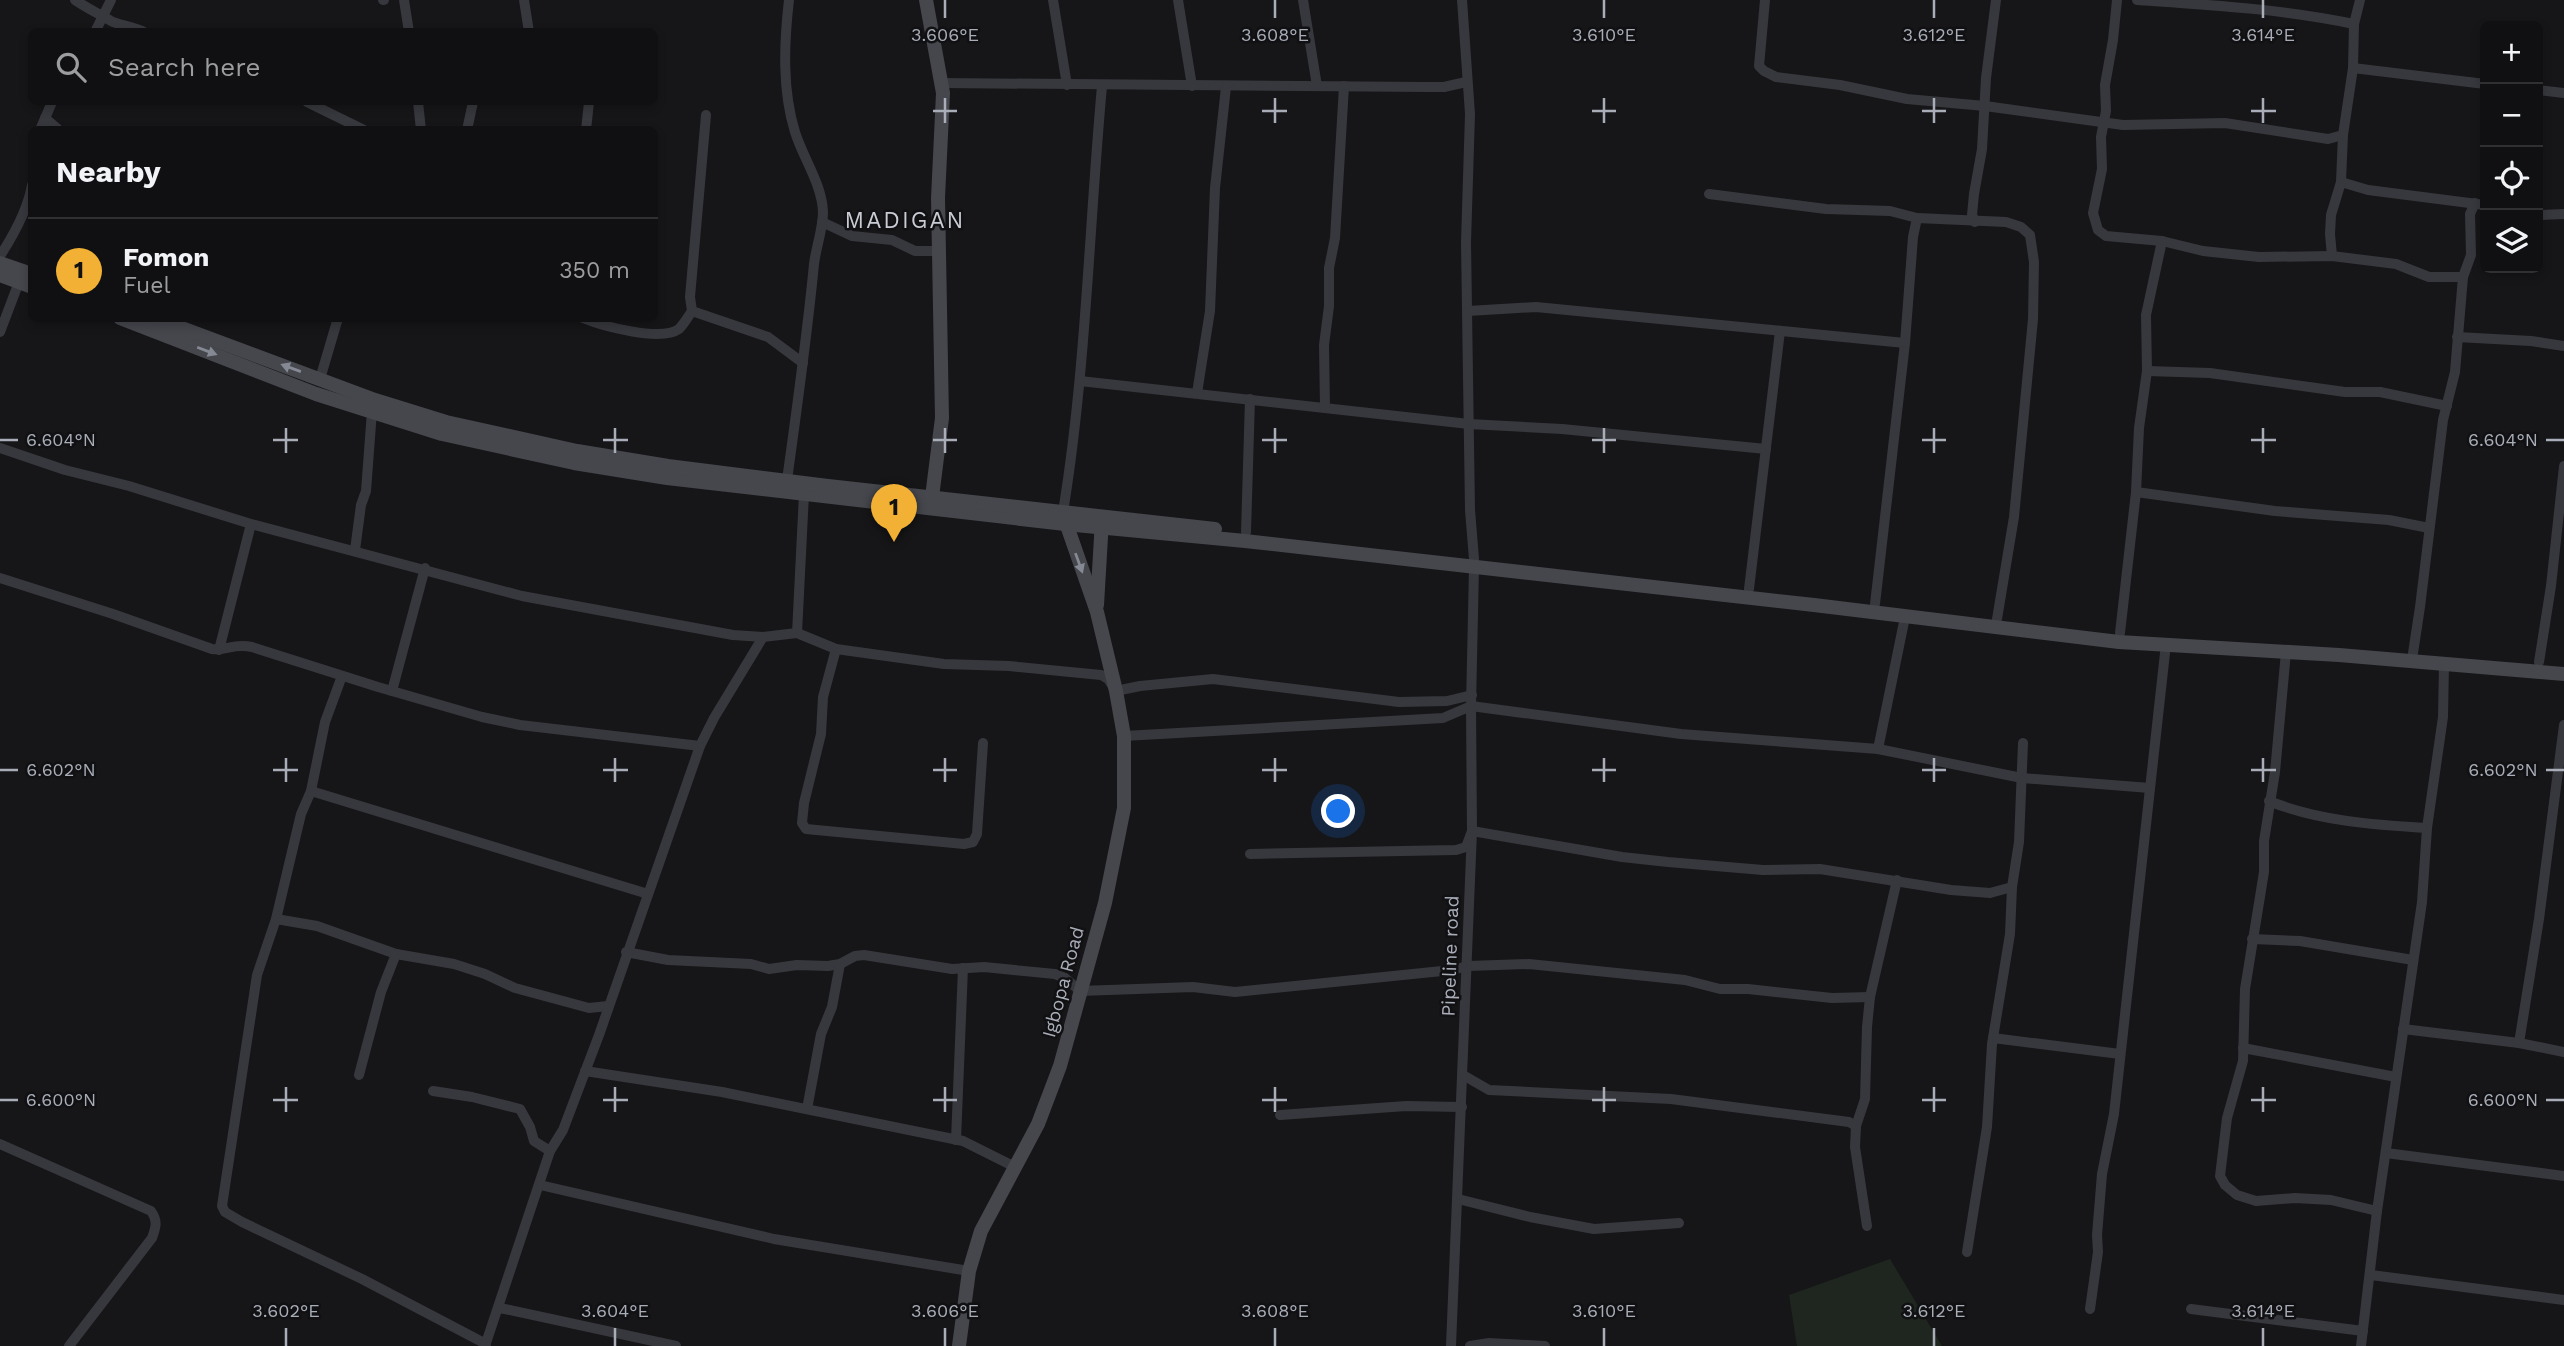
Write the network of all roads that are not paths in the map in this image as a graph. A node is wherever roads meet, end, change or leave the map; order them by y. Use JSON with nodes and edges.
{"nodes":[{"id":1,"x":75,"y":0,"type":"edge"},
{"id":2,"x":111,"y":0,"type":"edge"},
{"id":3,"x":404,"y":0,"type":"edge"},
{"id":4,"x":524,"y":0,"type":"edge"},
{"id":5,"x":789,"y":0,"type":"edge"},
{"id":6,"x":926,"y":0,"type":"edge"},
{"id":7,"x":1053,"y":0,"type":"edge"},
{"id":8,"x":1178,"y":0,"type":"edge"},
{"id":9,"x":1303,"y":0,"type":"edge"},
{"id":10,"x":1462,"y":0,"type":"edge"},
{"id":11,"x":1765,"y":0,"type":"edge"},
{"id":12,"x":1996,"y":0,"type":"edge"},
{"id":13,"x":2117,"y":0,"type":"edge"},
{"id":14,"x":2137,"y":0,"type":"edge"},
{"id":15,"x":2360,"y":0,"type":"edge"},
{"id":16,"x":2235,"y":3,"type":"edge"},
{"id":17,"x":103,"y":14,"type":"junction"},
{"id":18,"x":2354,"y":24,"type":"junction"},
{"id":19,"x":97,"y":28,"type":"edge"},
{"id":20,"x":136,"y":28,"type":"edge"},
{"id":21,"x":408,"y":28,"type":"edge"},
{"id":22,"x":528,"y":28,"type":"edge"},
{"id":23,"x":2353,"y":68,"type":"junction"},
{"id":24,"x":1466,"y":82,"type":"junction"},
{"id":25,"x":942,"y":83,"type":"junction"},
{"id":26,"x":2480,"y":83,"type":"edge"},
{"id":27,"x":1067,"y":85,"type":"junction"},
{"id":28,"x":1102,"y":86,"type":"junction"},
{"id":29,"x":1192,"y":86,"type":"junction"},
{"id":30,"x":1317,"y":86,"type":"junction"},
{"id":31,"x":1344,"y":86,"type":"junction"},
{"id":32,"x":1226,"y":87,"type":"junction"},
{"id":33,"x":2543,"y":91,"type":"edge"},
{"id":34,"x":2564,"y":93,"type":"edge"},
{"id":35,"x":51,"y":105,"type":"edge"},
{"id":36,"x":313,"y":105,"type":"edge"},
{"id":37,"x":418,"y":105,"type":"edge"},
{"id":38,"x":472,"y":105,"type":"edge"},
{"id":39,"x":589,"y":105,"type":"edge"},
{"id":40,"x":1985,"y":106,"type":"junction"},
{"id":41,"x":706,"y":115,"type":"dead end"},
{"id":42,"x":45,"y":118,"type":"junction"},
{"id":43,"x":2104,"y":122,"type":"junction"},
{"id":44,"x":42,"y":126,"type":"edge"},
{"id":45,"x":54,"y":126,"type":"edge"},
{"id":46,"x":356,"y":126,"type":"edge"},
{"id":47,"x":421,"y":126,"type":"edge"},
{"id":48,"x":468,"y":126,"type":"edge"},
{"id":49,"x":586,"y":126,"type":"edge"},
{"id":50,"x":2343,"y":135,"type":"junction"},
{"id":51,"x":2341,"y":182,"type":"junction"},
{"id":52,"x":1709,"y":194,"type":"dead end"},
{"id":53,"x":28,"y":199,"type":"edge"},
{"id":54,"x":2480,"y":204,"type":"edge"},
{"id":55,"x":2564,"y":214,"type":"edge"},
{"id":56,"x":2543,"y":215,"type":"edge"},
{"id":57,"x":1917,"y":218,"type":"junction"},
{"id":58,"x":822,"y":222,"type":"junction"},
{"id":59,"x":1975,"y":222,"type":"junction"},
{"id":60,"x":2162,"y":241,"type":"junction"},
{"id":61,"x":938,"y":251,"type":"junction"},
{"id":62,"x":2332,"y":256,"type":"junction"},
{"id":63,"x":0,"y":257,"type":"edge"},
{"id":64,"x":0,"y":263,"type":"edge"},
{"id":65,"x":0,"y":275,"type":"edge"},
{"id":66,"x":2463,"y":277,"type":"junction"},
{"id":67,"x":27,"y":281,"type":"edge"},
{"id":68,"x":692,"y":311,"type":"junction"},
{"id":69,"x":1468,"y":311,"type":"junction"},
{"id":70,"x":130,"y":322,"type":"edge"},
{"id":71,"x":166,"y":322,"type":"edge"},
{"id":72,"x":337,"y":322,"type":"edge"},
{"id":73,"x":594,"y":322,"type":"edge"},
{"id":74,"x":1780,"y":331,"type":"junction"},
{"id":75,"x":0,"y":332,"type":"edge"},
{"id":76,"x":2457,"y":337,"type":"junction"},
{"id":77,"x":1905,"y":343,"type":"junction"},
{"id":78,"x":2564,"y":346,"type":"edge"},
{"id":79,"x":803,"y":363,"type":"junction"},
{"id":80,"x":2147,"y":371,"type":"junction"},
{"id":81,"x":320,"y":379,"type":"junction"},
{"id":82,"x":1080,"y":381,"type":"junction"},
{"id":83,"x":1197,"y":393,"type":"junction"},
{"id":84,"x":1250,"y":399,"type":"junction"},
{"id":85,"x":2447,"y":406,"type":"junction"},
{"id":86,"x":1325,"y":408,"type":"junction"},
{"id":87,"x":372,"y":411,"type":"junction"},
{"id":88,"x":1469,"y":424,"type":"junction"},
{"id":89,"x":0,"y":448,"type":"edge"},
{"id":90,"x":1766,"y":450,"type":"junction"},
{"id":91,"x":2564,"y":466,"type":"edge"},
{"id":92,"x":787,"y":481,"type":"junction"},
{"id":93,"x":2136,"y":492,"type":"junction"},
{"id":94,"x":804,"y":494,"type":"junction"},
{"id":95,"x":932,"y":497,"type":"junction"},
{"id":96,"x":1064,"y":518,"type":"junction"},
{"id":97,"x":1102,"y":521,"type":"junction"},
{"id":98,"x":251,"y":524,"type":"junction"},
{"id":99,"x":2561,"y":525,"type":"edge"},
{"id":100,"x":2429,"y":528,"type":"junction"},
{"id":101,"x":1246,"y":532,"type":"junction"},
{"id":102,"x":355,"y":550,"type":"junction"},
{"id":103,"x":1474,"y":563,"type":"junction"},
{"id":104,"x":425,"y":568,"type":"junction"},
{"id":105,"x":0,"y":578,"type":"edge"},
{"id":106,"x":1749,"y":589,"type":"junction"},
{"id":107,"x":1875,"y":604,"type":"junction"},
{"id":108,"x":1097,"y":612,"type":"junction"},
{"id":109,"x":1905,"y":617,"type":"junction"},
{"id":110,"x":1997,"y":619,"type":"junction"},
{"id":111,"x":797,"y":633,"type":"junction"},
{"id":112,"x":2120,"y":633,"type":"junction"},
{"id":113,"x":763,"y":637,"type":"junction"},
{"id":114,"x":2166,"y":644,"type":"junction"},
{"id":115,"x":836,"y":649,"type":"junction"},
{"id":116,"x":219,"y":650,"type":"junction"},
{"id":117,"x":2286,"y":652,"type":"junction"},
{"id":118,"x":2413,"y":653,"type":"junction"},
{"id":119,"x":2539,"y":662,"type":"junction"},
{"id":120,"x":2444,"y":664,"type":"junction"},
{"id":121,"x":2564,"y":665,"type":"edge"},
{"id":122,"x":2564,"y":674,"type":"edge"},
{"id":123,"x":342,"y":676,"type":"junction"},
{"id":124,"x":392,"y":691,"type":"junction"},
{"id":125,"x":1116,"y":691,"type":"junction"},
{"id":126,"x":1471,"y":700,"type":"junction"},
{"id":127,"x":2564,"y":725,"type":"edge"},
{"id":128,"x":1124,"y":736,"type":"junction"},
{"id":129,"x":983,"y":743,"type":"dead end"},
{"id":130,"x":2024,"y":743,"type":"dead end"},
{"id":131,"x":700,"y":746,"type":"junction"},
{"id":132,"x":1878,"y":749,"type":"junction"},
{"id":133,"x":2022,"y":778,"type":"junction"},
{"id":134,"x":2150,"y":788,"type":"junction"},
{"id":135,"x":311,"y":791,"type":"junction"},
{"id":136,"x":2269,"y":801,"type":"junction"},
{"id":137,"x":2427,"y":828,"type":"junction"},
{"id":138,"x":1472,"y":831,"type":"junction"},
{"id":139,"x":1251,"y":854,"type":"dead end"},
{"id":140,"x":1897,"y":880,"type":"junction"},
{"id":141,"x":2012,"y":887,"type":"junction"},
{"id":142,"x":648,"y":894,"type":"junction"},
{"id":143,"x":276,"y":919,"type":"junction"},
{"id":144,"x":2252,"y":939,"type":"junction"},
{"id":145,"x":626,"y":952,"type":"junction"},
{"id":146,"x":396,"y":954,"type":"junction"},
{"id":147,"x":2413,"y":960,"type":"junction"},
{"id":148,"x":840,"y":964,"type":"junction"},
{"id":149,"x":1468,"y":966,"type":"junction"},
{"id":150,"x":963,"y":968,"type":"junction"},
{"id":151,"x":1080,"y":991,"type":"junction"},
{"id":152,"x":1870,"y":997,"type":"junction"},
{"id":153,"x":608,"y":1006,"type":"junction"},
{"id":154,"x":2403,"y":1029,"type":"junction"},
{"id":155,"x":1993,"y":1038,"type":"junction"},
{"id":156,"x":2519,"y":1043,"type":"junction"},
{"id":157,"x":2243,"y":1048,"type":"junction"},
{"id":158,"x":2564,"y":1052,"type":"edge"},
{"id":159,"x":2120,"y":1054,"type":"junction"},
{"id":160,"x":585,"y":1071,"type":"junction"},
{"id":161,"x":359,"y":1075,"type":"dead end"},
{"id":162,"x":1463,"y":1075,"type":"junction"},
{"id":163,"x":2396,"y":1077,"type":"junction"},
{"id":164,"x":433,"y":1091,"type":"dead end"},
{"id":165,"x":1462,"y":1107,"type":"junction"},
{"id":166,"x":807,"y":1110,"type":"junction"},
{"id":167,"x":1280,"y":1115,"type":"dead end"},
{"id":168,"x":1856,"y":1126,"type":"junction"},
{"id":169,"x":956,"y":1140,"type":"junction"},
{"id":170,"x":0,"y":1144,"type":"edge"},
{"id":171,"x":550,"y":1152,"type":"junction"},
{"id":172,"x":2386,"y":1153,"type":"junction"},
{"id":173,"x":1015,"y":1167,"type":"junction"},
{"id":174,"x":2564,"y":1176,"type":"edge"},
{"id":175,"x":540,"y":1185,"type":"junction"},
{"id":176,"x":1458,"y":1199,"type":"junction"},
{"id":177,"x":2377,"y":1211,"type":"junction"},
{"id":178,"x":1679,"y":1223,"type":"dead end"},
{"id":179,"x":1867,"y":1226,"type":"dead end"},
{"id":180,"x":1967,"y":1252,"type":"dead end"},
{"id":181,"x":969,"y":1271,"type":"junction"},
{"id":182,"x":2371,"y":1275,"type":"junction"},
{"id":183,"x":2564,"y":1300,"type":"edge"},
{"id":184,"x":500,"y":1308,"type":"junction"},
{"id":185,"x":2090,"y":1309,"type":"dead end"},
{"id":186,"x":2191,"y":1309,"type":"dead end"},
{"id":187,"x":2363,"y":1331,"type":"junction"},
{"id":188,"x":486,"y":1345,"type":"edge"},
{"id":189,"x":69,"y":1346,"type":"edge"},
{"id":190,"x":676,"y":1346,"type":"edge"},
{"id":191,"x":959,"y":1346,"type":"edge"},
{"id":192,"x":1451,"y":1346,"type":"edge"},
{"id":193,"x":1470,"y":1346,"type":"edge"},
{"id":194,"x":1545,"y":1346,"type":"edge"},
{"id":195,"x":2361,"y":1346,"type":"edge"}],
"edges":[{"from":1,"to":17,"type":"street"},
{"from":2,"to":17,"type":"street"},
{"from":3,"to":21,"type":"street"},
{"from":4,"to":22,"type":"street"},
{"from":5,"to":58,"type":"street"},
{"from":6,"to":25,"type":"main road"},
{"from":7,"to":27,"type":"street"},
{"from":8,"to":29,"type":"street"},
{"from":9,"to":30,"type":"street"},
{"from":10,"to":24,"type":"street","name":"Pipeline road"},
{"from":11,"to":40,"type":"street"},
{"from":12,"to":40,"type":"street"},
{"from":13,"to":43,"type":"street"},
{"from":14,"to":16,"type":"street"},
{"from":15,"to":18,"type":"street"},
{"from":16,"to":18,"type":"street"},
{"from":17,"to":19,"type":"street"},
{"from":17,"to":20,"type":"street"},
{"from":18,"to":23,"type":"street"},
{"from":23,"to":26,"type":"street"},
{"from":23,"to":50,"type":"street"},
{"from":24,"to":31,"type":"street"},
{"from":24,"to":69,"type":"street","name":"Pipeline road"},
{"from":25,"to":27,"type":"street"},
{"from":25,"to":61,"type":"main road"},
{"from":27,"to":28,"type":"street"},
{"from":28,"to":29,"type":"street"},
{"from":28,"to":82,"type":"street"},
{"from":29,"to":32,"type":"street"},
{"from":30,"to":31,"type":"street"},
{"from":30,"to":32,"type":"street"},
{"from":31,"to":86,"type":"street"},
{"from":32,"to":83,"type":"street"},
{"from":33,"to":34,"type":"street"},
{"from":35,"to":42,"type":"street"},
{"from":36,"to":46,"type":"street"},
{"from":37,"to":47,"type":"street"},
{"from":38,"to":48,"type":"street"},
{"from":39,"to":49,"type":"street"},
{"from":40,"to":43,"type":"street"},
{"from":40,"to":59,"type":"street"},
{"from":41,"to":68,"type":"street"},
{"from":42,"to":44,"type":"street"},
{"from":42,"to":45,"type":"street"},
{"from":43,"to":50,"type":"street"},
{"from":43,"to":60,"type":"street"},
{"from":50,"to":51,"type":"street"},
{"from":51,"to":54,"type":"street"},
{"from":51,"to":62,"type":"street"},
{"from":52,"to":57,"type":"street"},
{"from":53,"to":63,"type":"street"},
{"from":54,"to":66,"type":"street"},
{"from":55,"to":56,"type":"street"},
{"from":57,"to":59,"type":"street"},
{"from":57,"to":77,"type":"street"},
{"from":58,"to":61,"type":"street"},
{"from":58,"to":79,"type":"street"},
{"from":59,"to":110,"type":"street"},
{"from":60,"to":62,"type":"street"},
{"from":60,"to":80,"type":"street"},
{"from":61,"to":95,"type":"main road"},
{"from":62,"to":66,"type":"street"},
{"from":64,"to":67,"type":"main road"},
{"from":65,"to":67,"type":"main road"},
{"from":66,"to":76,"type":"street"},
{"from":67,"to":75,"type":"street"},
{"from":68,"to":73,"type":"street"},
{"from":68,"to":79,"type":"street"},
{"from":69,"to":74,"type":"street"},
{"from":69,"to":88,"type":"street","name":"Pipeline road"},
{"from":70,"to":87,"type":"main road","one_way":true},
{"from":81,"to":71,"type":"main road","one_way":true},
{"from":72,"to":81,"type":"street"},
{"from":74,"to":77,"type":"street"},
{"from":74,"to":90,"type":"street"},
{"from":76,"to":78,"type":"street"},
{"from":76,"to":85,"type":"street"},
{"from":77,"to":107,"type":"street"},
{"from":79,"to":92,"type":"street"},
{"from":80,"to":85,"type":"street"},
{"from":80,"to":93,"type":"street"},
{"from":81,"to":92,"type":"main road"},
{"from":82,"to":83,"type":"street"},
{"from":82,"to":96,"type":"street"},
{"from":83,"to":84,"type":"street"},
{"from":84,"to":86,"type":"street"},
{"from":84,"to":101,"type":"street"},
{"from":85,"to":100,"type":"street"},
{"from":86,"to":88,"type":"street"},
{"from":87,"to":94,"type":"main road"},
{"from":87,"to":102,"type":"street"},
{"from":88,"to":90,"type":"street"},
{"from":88,"to":103,"type":"street","name":"Pipeline road"},
{"from":89,"to":98,"type":"street"},
{"from":90,"to":106,"type":"street"},
{"from":91,"to":99,"type":"street"},
{"from":92,"to":95,"type":"main road"},
{"from":93,"to":100,"type":"street"},
{"from":93,"to":112,"type":"street"},
{"from":94,"to":96,"type":"main road"},
{"from":94,"to":111,"type":"street"},
{"from":95,"to":96,"type":"main road"},
{"from":96,"to":97,"type":"main road"},
{"from":96,"to":108,"type":"main road","one_way":true},
{"from":97,"to":101,"type":"main road"},
{"from":97,"to":103,"type":"main road"},
{"from":97,"to":108,"type":"main road"},
{"from":98,"to":102,"type":"street"},
{"from":98,"to":116,"type":"street"},
{"from":99,"to":119,"type":"street"},
{"from":100,"to":118,"type":"street"},
{"from":101,"to":103,"type":"main road"},
{"from":102,"to":104,"type":"street"},
{"from":103,"to":106,"type":"main road"},
{"from":103,"to":109,"type":"main road"},
{"from":103,"to":126,"type":"street","name":"Pipeline road"},
{"from":104,"to":113,"type":"street"},
{"from":104,"to":124,"type":"street"},
{"from":105,"to":116,"type":"street"},
{"from":106,"to":107,"type":"main road"},
{"from":107,"to":110,"type":"main road"},
{"from":108,"to":125,"type":"main road","name":"Igbopa Road"},
{"from":109,"to":114,"type":"main road"},
{"from":109,"to":132,"type":"street"},
{"from":110,"to":112,"type":"main road"},
{"from":111,"to":113,"type":"street"},
{"from":111,"to":115,"type":"street"},
{"from":112,"to":118,"type":"main road"},
{"from":113,"to":131,"type":"street"},
{"from":114,"to":117,"type":"main road"},
{"from":114,"to":134,"type":"street"},
{"from":115,"to":125,"type":"street"},
{"from":115,"to":129,"type":"street"},
{"from":116,"to":123,"type":"street"},
{"from":117,"to":120,"type":"main road"},
{"from":117,"to":136,"type":"street"},
{"from":118,"to":119,"type":"main road"},
{"from":119,"to":121,"type":"main road"},
{"from":120,"to":122,"type":"main road"},
{"from":120,"to":137,"type":"street"},
{"from":123,"to":124,"type":"street"},
{"from":123,"to":135,"type":"street"},
{"from":124,"to":131,"type":"street"},
{"from":125,"to":126,"type":"street"},
{"from":125,"to":128,"type":"main road","name":"Igbopa Road"},
{"from":126,"to":128,"type":"street"},
{"from":126,"to":132,"type":"street"},
{"from":126,"to":138,"type":"street","name":"Pipeline road"},
{"from":127,"to":156,"type":"street"},
{"from":128,"to":151,"type":"main road","name":"Igbopa Road"},
{"from":130,"to":133,"type":"street"},
{"from":131,"to":142,"type":"street"},
{"from":132,"to":133,"type":"street"},
{"from":133,"to":134,"type":"street"},
{"from":133,"to":141,"type":"street"},
{"from":134,"to":159,"type":"street"},
{"from":135,"to":142,"type":"street"},
{"from":135,"to":143,"type":"street"},
{"from":136,"to":137,"type":"street"},
{"from":136,"to":144,"type":"street"},
{"from":137,"to":147,"type":"street"},
{"from":138,"to":139,"type":"street"},
{"from":138,"to":140,"type":"street"},
{"from":138,"to":149,"type":"street","name":"Pipeline road"},
{"from":140,"to":141,"type":"street"},
{"from":140,"to":152,"type":"street"},
{"from":141,"to":155,"type":"street"},
{"from":142,"to":145,"type":"street"},
{"from":143,"to":146,"type":"street"},
{"from":143,"to":188,"type":"street"},
{"from":144,"to":147,"type":"street"},
{"from":144,"to":157,"type":"street"},
{"from":145,"to":148,"type":"street"},
{"from":145,"to":153,"type":"street"},
{"from":146,"to":153,"type":"street"},
{"from":146,"to":161,"type":"street"},
{"from":147,"to":154,"type":"street"},
{"from":148,"to":150,"type":"street"},
{"from":148,"to":166,"type":"street"},
{"from":149,"to":151,"type":"street"},
{"from":149,"to":152,"type":"street"},
{"from":149,"to":162,"type":"street","name":"Pipeline road"},
{"from":150,"to":151,"type":"street"},
{"from":150,"to":169,"type":"street"},
{"from":151,"to":173,"type":"main road","name":"Igbopa Road"},
{"from":152,"to":168,"type":"street"},
{"from":153,"to":160,"type":"street"},
{"from":154,"to":156,"type":"street"},
{"from":154,"to":163,"type":"street"},
{"from":155,"to":159,"type":"street"},
{"from":155,"to":180,"type":"street"},
{"from":156,"to":158,"type":"street"},
{"from":157,"to":163,"type":"street"},
{"from":157,"to":177,"type":"street"},
{"from":159,"to":185,"type":"street"},
{"from":160,"to":166,"type":"street"},
{"from":160,"to":171,"type":"street"},
{"from":162,"to":165,"type":"street","name":"Pipeline road"},
{"from":162,"to":168,"type":"street"},
{"from":163,"to":172,"type":"street"},
{"from":164,"to":171,"type":"street"},
{"from":165,"to":167,"type":"street"},
{"from":165,"to":176,"type":"street","name":"Pipeline road"},
{"from":166,"to":169,"type":"street"},
{"from":168,"to":179,"type":"street"},
{"from":169,"to":173,"type":"street"},
{"from":170,"to":189,"type":"street"},
{"from":171,"to":175,"type":"street"},
{"from":172,"to":174,"type":"street"},
{"from":172,"to":177,"type":"street"},
{"from":173,"to":181,"type":"main road","name":"Igbopa Road"},
{"from":175,"to":181,"type":"street"},
{"from":175,"to":184,"type":"street"},
{"from":176,"to":178,"type":"street"},
{"from":176,"to":192,"type":"street","name":"Pipeline road"},
{"from":177,"to":182,"type":"street"},
{"from":181,"to":191,"type":"main road","name":"Igbopa Road"},
{"from":182,"to":183,"type":"street"},
{"from":182,"to":187,"type":"street"},
{"from":184,"to":188,"type":"street"},
{"from":184,"to":190,"type":"street"},
{"from":186,"to":187,"type":"street"},
{"from":187,"to":195,"type":"street"},
{"from":193,"to":194,"type":"street"}]}
